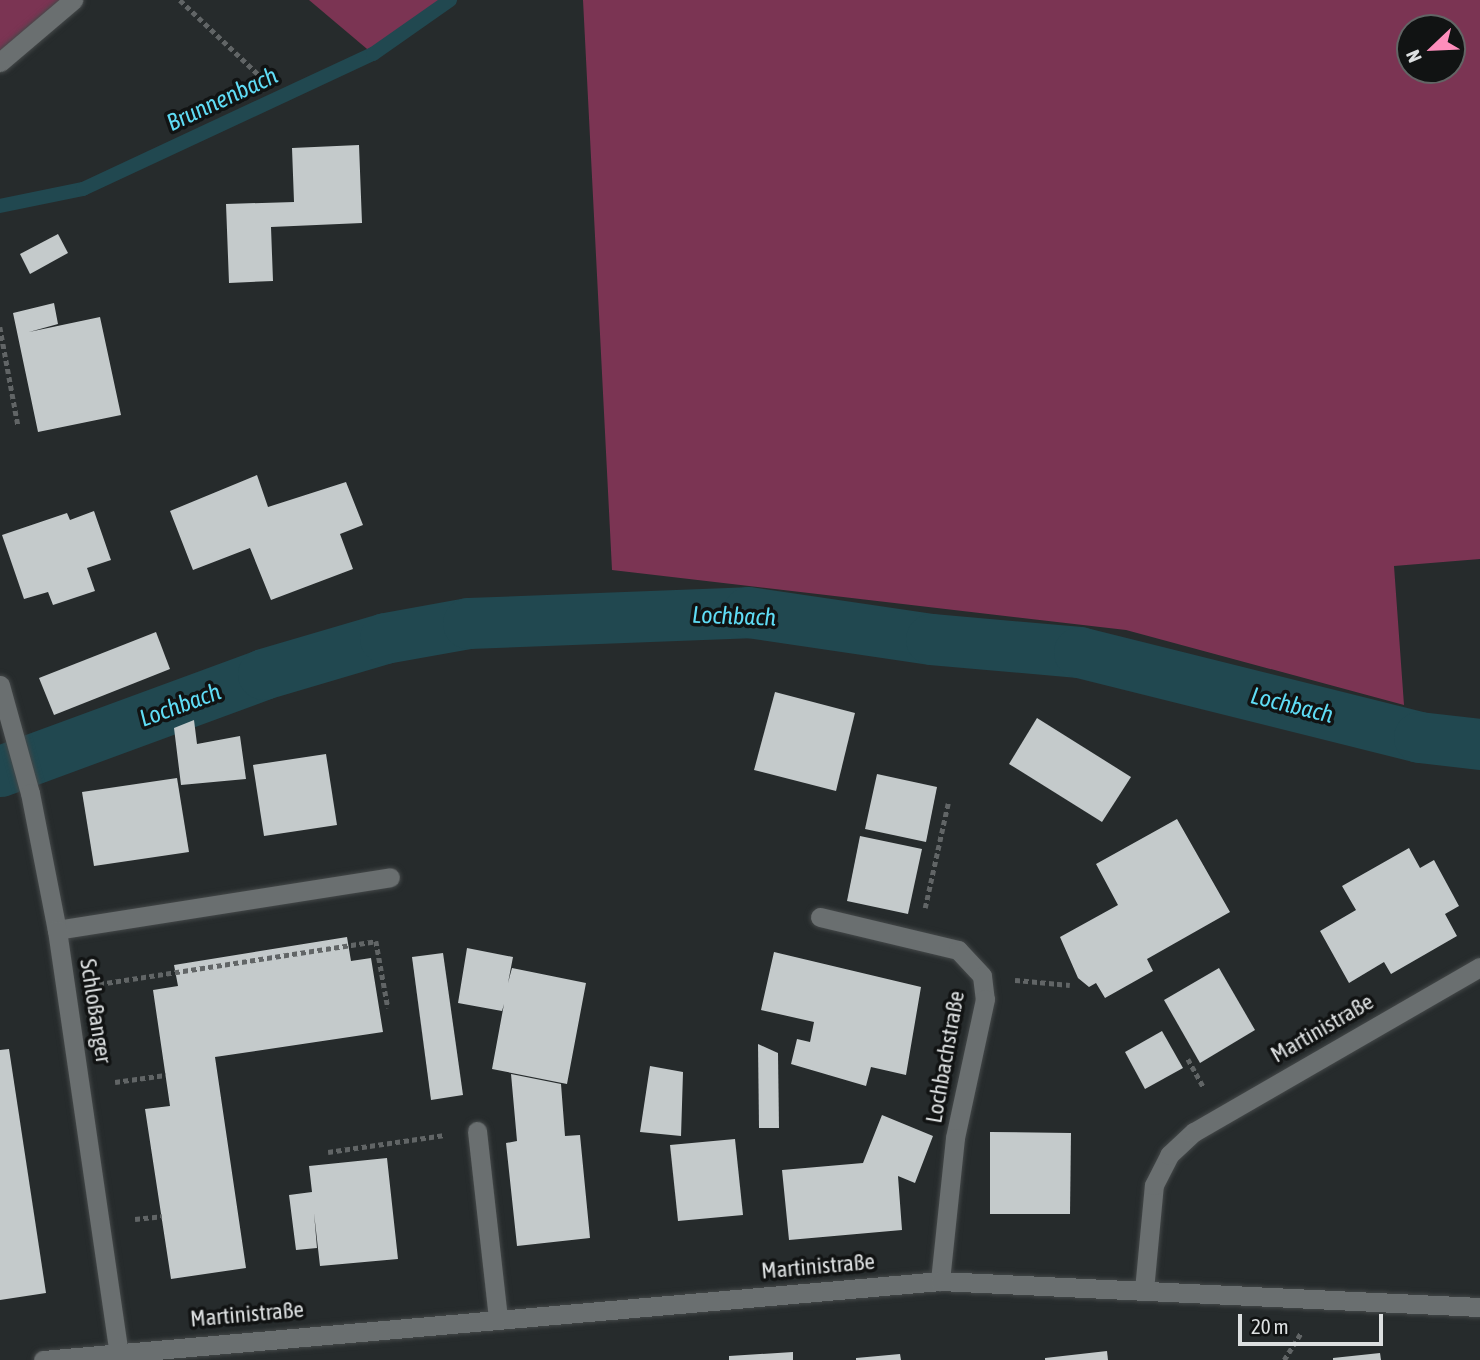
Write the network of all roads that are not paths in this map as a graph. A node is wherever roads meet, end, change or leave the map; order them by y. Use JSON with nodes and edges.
{"nodes":[{"id":1,"x":73,"y":0,"type":"edge"},
{"id":2,"x":0,"y":62,"type":"edge"},
{"id":3,"x":0,"y":685,"type":"edge"},
{"id":4,"x":390,"y":877,"type":"dead end"},
{"id":5,"x":820,"y":917,"type":"dead end"},
{"id":6,"x":57,"y":930,"type":"junction"},
{"id":7,"x":1480,"y":967,"type":"edge"},
{"id":8,"x":477,"y":1130,"type":"road end"},
{"id":9,"x":940,"y":1281,"type":"junction"},
{"id":10,"x":1144,"y":1290,"type":"junction"},
{"id":11,"x":1480,"y":1307,"type":"edge"},
{"id":12,"x":498,"y":1318,"type":"junction"},
{"id":13,"x":117,"y":1350,"type":"junction"},
{"id":14,"x":63,"y":1359,"type":"edge"},
{"id":15,"x":43,"y":1360,"type":"edge"}],
"edges":[{"from":1,"to":2,"type":"street"},
{"from":3,"to":6,"type":"street","name":"Schloßanger"},
{"from":4,"to":6,"type":"street"},
{"from":5,"to":9,"type":"street","name":"Lochbachstraße"},
{"from":6,"to":13,"type":"street","name":"Schloßanger"},
{"from":7,"to":10,"type":"street","name":"Martinistraße"},
{"from":8,"to":12,"type":"street"},
{"from":9,"to":10,"type":"street","name":"Martinistraße"},
{"from":9,"to":12,"type":"street","name":"Martinistraße"},
{"from":10,"to":11,"type":"street","name":"Martinistraße"},
{"from":12,"to":13,"type":"street","name":"Martinistraße"},
{"from":13,"to":14,"type":"street","name":"Martinistraße"},
{"from":14,"to":15,"type":"street","name":"Martinistraße"}]}
